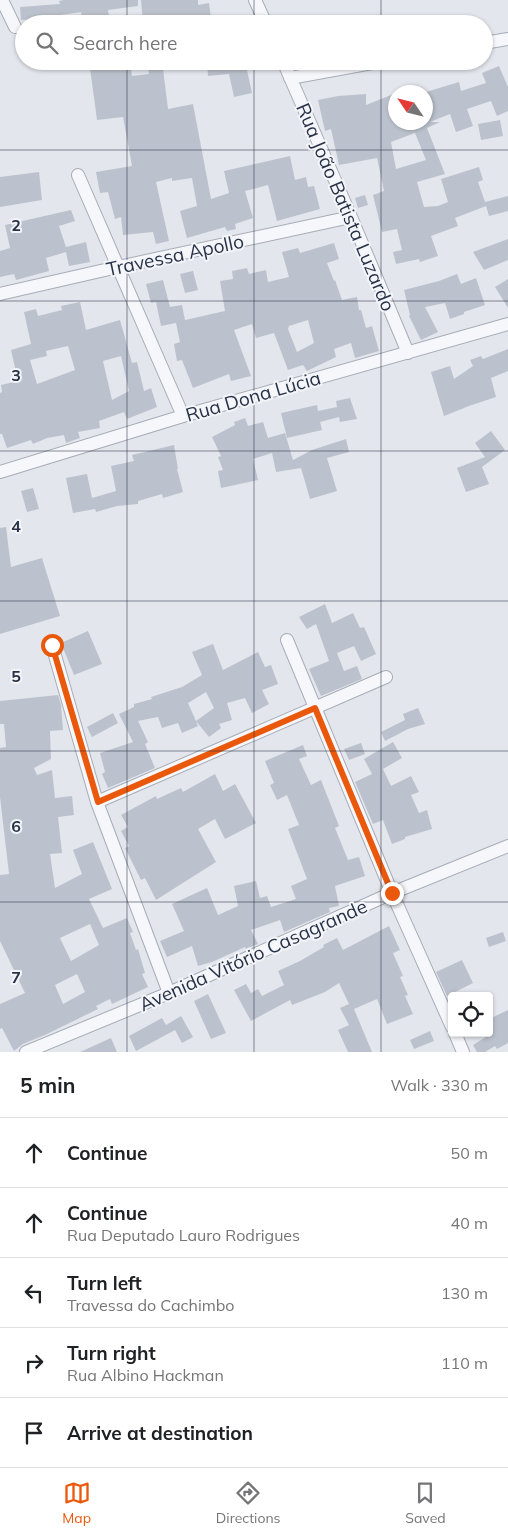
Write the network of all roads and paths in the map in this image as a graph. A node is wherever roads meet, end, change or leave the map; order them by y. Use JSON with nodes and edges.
{"nodes":[{"id":1,"x":2,"y":0,"type":"edge"},
{"id":2,"x":255,"y":0,"type":"edge"},
{"id":3,"x":262,"y":15,"type":"edge"},
{"id":4,"x":14,"y":27,"type":"dead end"},
{"id":5,"x":508,"y":39,"type":"edge"},
{"id":6,"x":493,"y":42,"type":"edge"},
{"id":7,"x":287,"y":70,"type":"edge"},
{"id":8,"x":334,"y":70,"type":"edge"},
{"id":9,"x":290,"y":78,"type":"junction"},
{"id":10,"x":78,"y":175,"type":"dead end"},
{"id":11,"x":351,"y":217,"type":"junction"},
{"id":12,"x":118,"y":267,"type":"junction"},
{"id":13,"x":0,"y":294,"type":"edge"},
{"id":14,"x":508,"y":324,"type":"edge"},
{"id":15,"x":408,"y":353,"type":"junction"},
{"id":16,"x":183,"y":416,"type":"junction"},
{"id":17,"x":0,"y":472,"type":"edge"},
{"id":18,"x":287,"y":640,"type":"dead end"},
{"id":19,"x":52,"y":645,"type":"dead end"},
{"id":20,"x":386,"y":677,"type":"dead end"},
{"id":21,"x":315,"y":708,"type":"junction"},
{"id":22,"x":98,"y":802,"type":"junction"},
{"id":23,"x":508,"y":846,"type":"edge"},
{"id":24,"x":392,"y":893,"type":"junction"},
{"id":25,"x":169,"y":993,"type":"junction"},
{"id":26,"x":448,"y":1018,"type":"edge"},
{"id":27,"x":457,"y":1037,"type":"edge"},
{"id":28,"x":26,"y":1052,"type":"edge"},
{"id":29,"x":463,"y":1052,"type":"edge"}],
"edges":[{"from":1,"to":4,"type":"street"},
{"from":2,"to":3,"type":"street"},
{"from":5,"to":6,"type":"street"},
{"from":7,"to":9,"type":"street","name":"Rua João Batista Luzardo"},
{"from":8,"to":9,"type":"street"},
{"from":9,"to":11,"type":"street","name":"Rua João Batista Luzardo"},
{"from":10,"to":12,"type":"street"},
{"from":11,"to":12,"type":"street","name":"Travessa Apollo"},
{"from":11,"to":15,"type":"street","name":"Rua João Batista Luzardo"},
{"from":12,"to":13,"type":"street","name":"Travessa Apollo"},
{"from":12,"to":16,"type":"street"},
{"from":14,"to":15,"type":"street","name":"Rua Dona Lúcia"},
{"from":15,"to":16,"type":"street","name":"Rua Dona Lúcia"},
{"from":16,"to":17,"type":"street","name":"Rua Dona Lúcia"},
{"from":18,"to":21,"type":"street"},
{"from":19,"to":22,"type":"street"},
{"from":20,"to":21,"type":"street"},
{"from":21,"to":22,"type":"street"},
{"from":21,"to":24,"type":"street"},
{"from":22,"to":25,"type":"street"},
{"from":23,"to":24,"type":"street","name":"Avenida Vitório Casagrande"},
{"from":24,"to":25,"type":"street","name":"Avenida Vitório Casagrande"},
{"from":24,"to":26,"type":"street"},
{"from":25,"to":28,"type":"street","name":"Avenida Vitório Casagrande"},
{"from":27,"to":29,"type":"street"}]}
